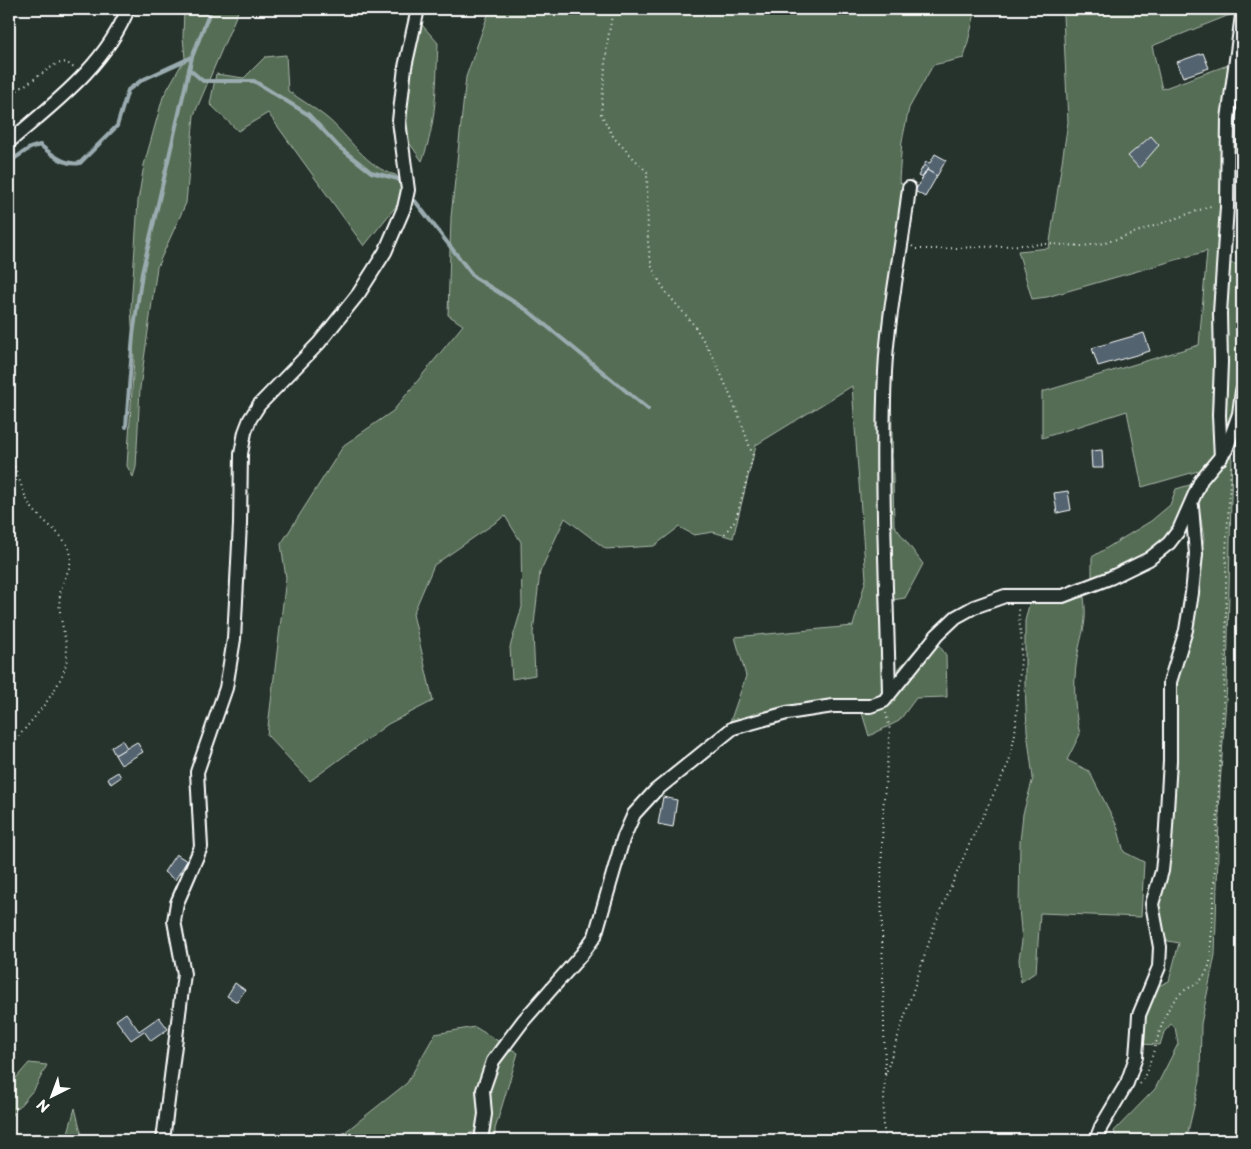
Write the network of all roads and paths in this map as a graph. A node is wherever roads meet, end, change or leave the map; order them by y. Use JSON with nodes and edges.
{"nodes":[{"id":1,"x":128,"y":9,"type":"edge"},
{"id":2,"x":418,"y":9,"type":"edge"},
{"id":3,"x":613,"y":9,"type":"edge"},
{"id":4,"x":1242,"y":15,"type":"edge"},
{"id":5,"x":83,"y":76,"type":"junction"},
{"id":6,"x":9,"y":96,"type":"edge"},
{"id":7,"x":9,"y":142,"type":"edge"},
{"id":8,"x":1225,"y":157,"type":"junction"},
{"id":9,"x":1242,"y":157,"type":"edge"},
{"id":10,"x":909,"y":188,"type":"dead end"},
{"id":11,"x":1227,"y":194,"type":"junction"},
{"id":12,"x":903,"y":240,"type":"junction"},
{"id":13,"x":1242,"y":391,"type":"edge"},
{"id":14,"x":1231,"y":440,"type":"junction"},
{"id":15,"x":9,"y":458,"type":"edge"},
{"id":16,"x":1221,"y":458,"type":"junction"},
{"id":17,"x":1192,"y":506,"type":"junction"},
{"id":18,"x":723,"y":536,"type":"dead end"},
{"id":19,"x":1026,"y":595,"type":"junction"},
{"id":20,"x":887,"y":698,"type":"junction"},
{"id":21,"x":9,"y":748,"type":"edge"},
{"id":22,"x":885,"y":1076,"type":"junction"},
{"id":23,"x":1140,"y":1085,"type":"dead end"},
{"id":24,"x":162,"y":1140,"type":"edge"},
{"id":25,"x":481,"y":1140,"type":"edge"},
{"id":26,"x":886,"y":1140,"type":"edge"},
{"id":27,"x":1096,"y":1140,"type":"edge"}],
"edges":[{"from":1,"to":5,"type":"street"},
{"from":2,"to":24,"type":"street"},
{"from":3,"to":18,"type":"path"},
{"from":4,"to":8,"type":"street"},
{"from":5,"to":6,"type":"path"},
{"from":5,"to":7,"type":"street"},
{"from":8,"to":9,"type":"street"},
{"from":8,"to":11,"type":"street"},
{"from":10,"to":12,"type":"street"},
{"from":11,"to":12,"type":"path"},
{"from":11,"to":16,"type":"street"},
{"from":12,"to":20,"type":"street"},
{"from":13,"to":14,"type":"street"},
{"from":14,"to":16,"type":"street"},
{"from":14,"to":23,"type":"path"},
{"from":15,"to":21,"type":"path"},
{"from":16,"to":17,"type":"street"},
{"from":17,"to":19,"type":"street"},
{"from":17,"to":27,"type":"street"},
{"from":19,"to":20,"type":"street"},
{"from":19,"to":22,"type":"path"},
{"from":20,"to":22,"type":"path"},
{"from":20,"to":25,"type":"street"},
{"from":22,"to":26,"type":"path"}]}
